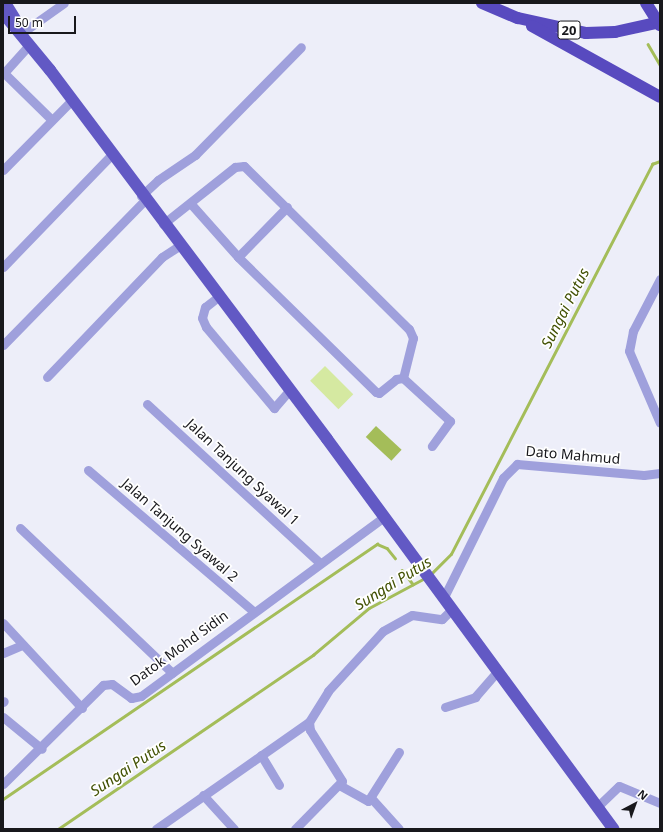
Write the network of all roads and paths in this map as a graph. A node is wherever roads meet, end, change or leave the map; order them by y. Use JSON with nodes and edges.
{"nodes":[{"id":1,"x":5,"y":3,"type":"edge"},
{"id":2,"x":64,"y":3,"type":"edge"},
{"id":3,"x":482,"y":3,"type":"edge"},
{"id":4,"x":646,"y":3,"type":"edge"},
{"id":5,"x":3,"y":13,"type":"edge"},
{"id":6,"x":518,"y":18,"type":"junction"},
{"id":7,"x":660,"y":23,"type":"edge"},
{"id":8,"x":23,"y":32,"type":"junction"},
{"id":9,"x":30,"y":44,"type":"junction"},
{"id":10,"x":301,"y":47,"type":"dead end"},
{"id":11,"x":4,"y":74,"type":"edge"},
{"id":12,"x":660,"y":97,"type":"edge"},
{"id":13,"x":72,"y":101,"type":"junction"},
{"id":14,"x":51,"y":120,"type":"junction"},
{"id":15,"x":111,"y":156,"type":"junction"},
{"id":16,"x":3,"y":170,"type":"edge"},
{"id":17,"x":143,"y":198,"type":"junction"},
{"id":18,"x":190,"y":204,"type":"junction"},
{"id":19,"x":287,"y":207,"type":"junction"},
{"id":20,"x":163,"y":224,"type":"junction"},
{"id":21,"x":179,"y":246,"type":"junction"},
{"id":22,"x":238,"y":257,"type":"junction"},
{"id":23,"x":3,"y":267,"type":"edge"},
{"id":24,"x":660,"y":279,"type":"edge"},
{"id":25,"x":218,"y":297,"type":"junction"},
{"id":26,"x":3,"y":345,"type":"edge"},
{"id":27,"x":47,"y":377,"type":"dead end"},
{"id":28,"x":403,"y":378,"type":"junction"},
{"id":29,"x":289,"y":391,"type":"junction"},
{"id":30,"x":147,"y":404,"type":"dead end"},
{"id":31,"x":660,"y":423,"type":"edge"},
{"id":32,"x":432,"y":446,"type":"dead end"},
{"id":33,"x":88,"y":470,"type":"dead end"},
{"id":34,"x":660,"y":473,"type":"edge"},
{"id":35,"x":384,"y":516,"type":"junction"},
{"id":36,"x":20,"y":528,"type":"dead end"},
{"id":37,"x":320,"y":562,"type":"junction"},
{"id":38,"x":444,"y":597,"type":"junction"},
{"id":39,"x":452,"y":610,"type":"junction"},
{"id":40,"x":254,"y":612,"type":"junction"},
{"id":41,"x":3,"y":623,"type":"edge"},
{"id":42,"x":22,"y":645,"type":"junction"},
{"id":43,"x":3,"y":653,"type":"edge"},
{"id":44,"x":498,"y":671,"type":"junction"},
{"id":45,"x":172,"y":673,"type":"junction"},
{"id":46,"x":445,"y":707,"type":"dead end"},
{"id":47,"x":82,"y":708,"type":"junction"},
{"id":48,"x":3,"y":717,"type":"edge"},
{"id":49,"x":309,"y":722,"type":"junction"},
{"id":50,"x":42,"y":749,"type":"junction"},
{"id":51,"x":399,"y":752,"type":"dead end"},
{"id":52,"x":261,"y":755,"type":"junction"},
{"id":53,"x":3,"y":784,"type":"edge"},
{"id":54,"x":279,"y":785,"type":"dead end"},
{"id":55,"x":341,"y":786,"type":"junction"},
{"id":56,"x":203,"y":795,"type":"junction"},
{"id":57,"x":372,"y":798,"type":"junction"},
{"id":58,"x":660,"y":804,"type":"edge"},
{"id":59,"x":597,"y":807,"type":"junction"},
{"id":60,"x":156,"y":829,"type":"edge"},
{"id":61,"x":234,"y":829,"type":"edge"},
{"id":62,"x":295,"y":829,"type":"edge"},
{"id":63,"x":399,"y":829,"type":"edge"},
{"id":64,"x":613,"y":829,"type":"edge"}],
"edges":[{"from":1,"to":8,"type":"main road"},
{"from":2,"to":8,"type":"street"},
{"from":3,"to":6,"type":"highway","number":"20"},
{"from":4,"to":7,"type":"highway"},
{"from":5,"to":9,"type":"main road"},
{"from":6,"to":7,"type":"highway","number":"20"},
{"from":6,"to":12,"type":"highway"},
{"from":8,"to":9,"type":"main road"},
{"from":9,"to":11,"type":"street"},
{"from":9,"to":13,"type":"main road"},
{"from":10,"to":17,"type":"street"},
{"from":11,"to":14,"type":"street"},
{"from":13,"to":14,"type":"street"},
{"from":13,"to":15,"type":"main road"},
{"from":14,"to":16,"type":"street"},
{"from":15,"to":17,"type":"main road"},
{"from":15,"to":23,"type":"street"},
{"from":17,"to":20,"type":"main road"},
{"from":17,"to":26,"type":"street"},
{"from":18,"to":19,"type":"street"},
{"from":18,"to":20,"type":"street"},
{"from":18,"to":22,"type":"street"},
{"from":19,"to":22,"type":"street"},
{"from":19,"to":28,"type":"street"},
{"from":20,"to":21,"type":"main road"},
{"from":21,"to":25,"type":"main road"},
{"from":21,"to":27,"type":"street"},
{"from":22,"to":28,"type":"street"},
{"from":24,"to":31,"type":"street"},
{"from":25,"to":29,"type":"main road"},
{"from":25,"to":29,"type":"street"},
{"from":28,"to":32,"type":"street"},
{"from":29,"to":35,"type":"main road"},
{"from":30,"to":37,"type":"street","name":"Jalan Tanjung Syawal 1"},
{"from":33,"to":40,"type":"street","name":"Jalan Tanjung Syawal 2"},
{"from":34,"to":38,"type":"street","name":"Dato Mahmud"},
{"from":35,"to":37,"type":"street","name":"Datok Mohd Sidin"},
{"from":35,"to":38,"type":"main road"},
{"from":36,"to":45,"type":"street"},
{"from":37,"to":40,"type":"street","name":"Datok Mohd Sidin"},
{"from":38,"to":39,"type":"main road"},
{"from":39,"to":44,"type":"main road"},
{"from":39,"to":49,"type":"street"},
{"from":40,"to":45,"type":"street","name":"Datok Mohd Sidin"},
{"from":41,"to":42,"type":"street"},
{"from":42,"to":43,"type":"street"},
{"from":42,"to":47,"type":"street"},
{"from":44,"to":46,"type":"street"},
{"from":44,"to":59,"type":"main road"},
{"from":45,"to":47,"type":"street","name":"Datok Mohd Sidin"},
{"from":47,"to":50,"type":"street","name":"Datok Mohd Sidin"},
{"from":48,"to":50,"type":"street"},
{"from":49,"to":52,"type":"street"},
{"from":49,"to":55,"type":"street"},
{"from":50,"to":53,"type":"street","name":"Datok Mohd Sidin"},
{"from":51,"to":57,"type":"street"},
{"from":52,"to":54,"type":"street"},
{"from":52,"to":56,"type":"street"},
{"from":55,"to":57,"type":"street"},
{"from":55,"to":62,"type":"street"},
{"from":56,"to":60,"type":"street"},
{"from":56,"to":61,"type":"street"},
{"from":57,"to":63,"type":"street"},
{"from":58,"to":59,"type":"street"},
{"from":59,"to":64,"type":"main road"}]}
